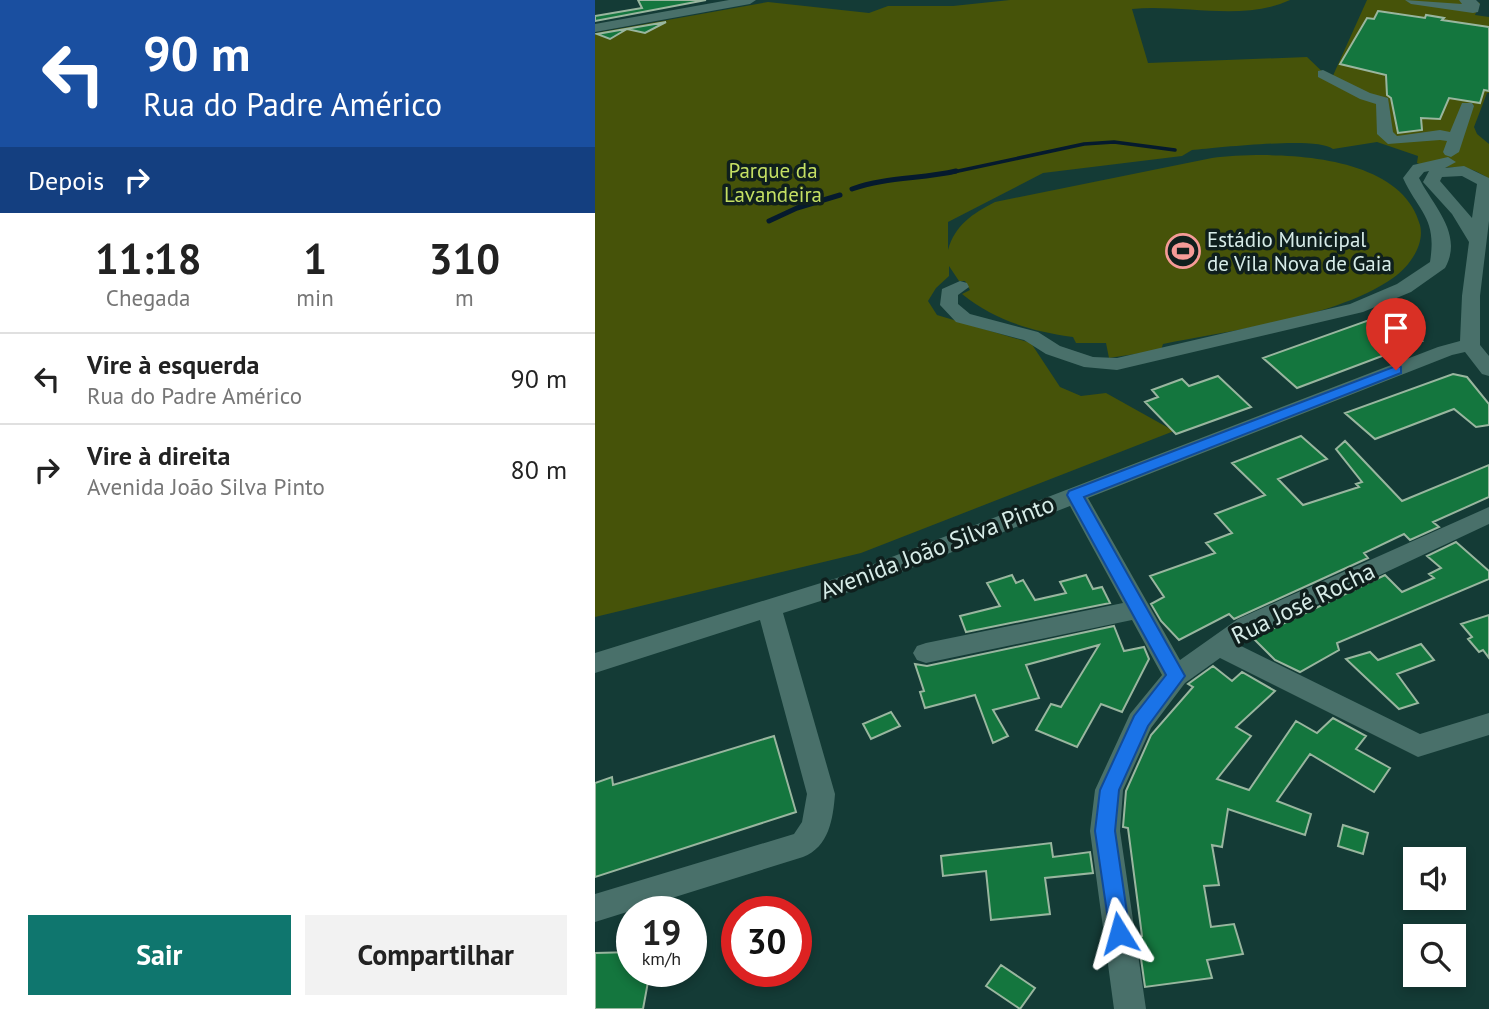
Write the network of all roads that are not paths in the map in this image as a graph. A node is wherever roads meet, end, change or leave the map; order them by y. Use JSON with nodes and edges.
{"nodes":[{"id":1,"x":750,"y":0,"type":"edge"},
{"id":2,"x":1411,"y":0,"type":"edge"},
{"id":3,"x":1465,"y":0,"type":"edge"},
{"id":4,"x":595,"y":28,"type":"edge"},
{"id":5,"x":1323,"y":74,"type":"dead end"},
{"id":6,"x":1467,"y":107,"type":"dead end"},
{"id":7,"x":1455,"y":137,"type":"junction"},
{"id":8,"x":1451,"y":166,"type":"junction"},
{"id":9,"x":1475,"y":206,"type":"edge"},
{"id":10,"x":960,"y":287,"type":"dead end"},
{"id":11,"x":1471,"y":345,"type":"junction"},
{"id":12,"x":1489,"y":370,"type":"edge"},
{"id":13,"x":1075,"y":495,"type":"junction"},
{"id":14,"x":1489,"y":515,"type":"edge"},
{"id":15,"x":769,"y":608,"type":"junction"},
{"id":16,"x":1139,"y":609,"type":"junction"},
{"id":17,"x":1218,"y":646,"type":"junction"},
{"id":18,"x":926,"y":653,"type":"dead end"},
{"id":19,"x":595,"y":663,"type":"edge"},
{"id":20,"x":1176,"y":676,"type":"junction"},
{"id":21,"x":1489,"y":724,"type":"edge"},
{"id":22,"x":595,"y":908,"type":"edge"},
{"id":23,"x":1130,"y":1009,"type":"edge"}],
"edges":[{"from":1,"to":4,"type":"street"},
{"from":2,"to":3,"type":"street"},
{"from":5,"to":7,"type":"street"},
{"from":6,"to":7,"type":"street"},
{"from":7,"to":8,"type":"street"},
{"from":8,"to":9,"type":"street"},
{"from":8,"to":9,"type":"street"},
{"from":8,"to":10,"type":"street"},
{"from":9,"to":11,"type":"street"},
{"from":11,"to":12,"type":"street"},
{"from":11,"to":13,"type":"street","name":"Avenida João Silva Pinto"},
{"from":13,"to":15,"type":"street","name":"Avenida João Silva Pinto"},
{"from":13,"to":16,"type":"street"},
{"from":14,"to":17,"type":"street","name":"Rua José Rocha"},
{"from":15,"to":19,"type":"street","name":"Avenida João Silva Pinto"},
{"from":15,"to":22,"type":"street"},
{"from":16,"to":18,"type":"street"},
{"from":16,"to":20,"type":"street"},
{"from":17,"to":20,"type":"street","name":"Rua José Rocha"},
{"from":17,"to":21,"type":"street"},
{"from":20,"to":23,"type":"street","name":"Rua José Rocha"}]}
